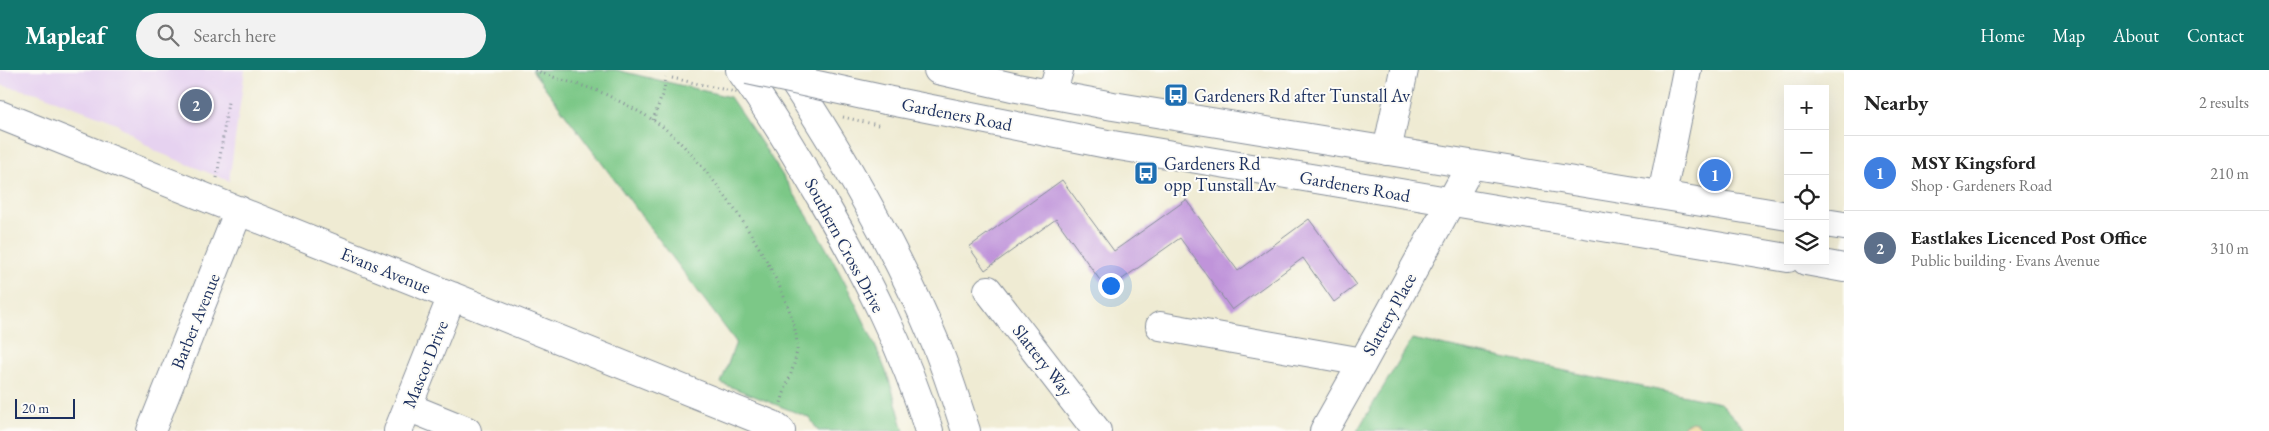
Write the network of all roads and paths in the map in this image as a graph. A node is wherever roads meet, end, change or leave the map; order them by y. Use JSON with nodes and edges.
{"nodes":[{"id":1,"x":535,"y":70,"type":"edge"},
{"id":2,"x":740,"y":70,"type":"edge"},
{"id":3,"x":748,"y":70,"type":"edge"},
{"id":4,"x":786,"y":70,"type":"edge"},
{"id":5,"x":938,"y":70,"type":"edge"},
{"id":6,"x":1404,"y":70,"type":"edge"},
{"id":7,"x":1687,"y":70,"type":"edge"},
{"id":8,"x":666,"y":77,"type":"dead end"},
{"id":9,"x":1056,"y":83,"type":"edge"},
{"id":10,"x":228,"y":102,"type":"dead end"},
{"id":11,"x":0,"y":115,"type":"edge"},
{"id":12,"x":653,"y":120,"type":"junction"},
{"id":13,"x":1386,"y":151,"type":"junction"},
{"id":14,"x":1471,"y":165,"type":"junction"},
{"id":15,"x":217,"y":181,"type":"dead end"},
{"id":16,"x":1662,"y":195,"type":"junction"},
{"id":17,"x":1452,"y":203,"type":"junction"},
{"id":18,"x":239,"y":210,"type":"junction"},
{"id":19,"x":1784,"y":215,"type":"edge"},
{"id":20,"x":1829,"y":224,"type":"edge"},
{"id":21,"x":1844,"y":226,"type":"edge"},
{"id":22,"x":1784,"y":257,"type":"edge"},
{"id":23,"x":1828,"y":265,"type":"edge"},
{"id":24,"x":1844,"y":268,"type":"edge"},
{"id":25,"x":988,"y":290,"type":"dead end"},
{"id":26,"x":452,"y":296,"type":"junction"},
{"id":27,"x":1160,"y":326,"type":"dead end"},
{"id":28,"x":1363,"y":362,"type":"junction"},
{"id":29,"x":403,"y":419,"type":"edge"},
{"id":30,"x":777,"y":428,"type":"edge"},
{"id":31,"x":151,"y":431,"type":"edge"},
{"id":32,"x":467,"y":431,"type":"edge"},
{"id":33,"x":929,"y":431,"type":"edge"},
{"id":34,"x":966,"y":431,"type":"edge"},
{"id":35,"x":1097,"y":431,"type":"edge"},
{"id":36,"x":1324,"y":431,"type":"edge"}],
"edges":[{"from":1,"to":12,"type":"path"},
{"from":2,"to":33,"type":"main road","name":"Southern Cross Drive"},
{"from":3,"to":17,"type":"main road","name":"Gardeners Road","bridge":true},
{"from":4,"to":34,"type":"main road","name":"Southern Cross Drive"},
{"from":5,"to":9,"type":"main road","name":"Gardeners Road"},
{"from":6,"to":13,"type":"main road"},
{"from":7,"to":16,"type":"main road"},
{"from":8,"to":12,"type":"path"},
{"from":9,"to":13,"type":"main road","name":"Gardeners Road"},
{"from":10,"to":15,"type":"path"},
{"from":11,"to":18,"type":"main road","name":"Evans Avenue"},
{"from":12,"to":30,"type":"path"},
{"from":13,"to":14,"type":"main road","name":"Gardeners Road"},
{"from":14,"to":16,"type":"main road","name":"Gardeners Road"},
{"from":14,"to":17,"type":"main road","name":"Slattery Place"},
{"from":16,"to":19,"type":"main road","name":"Gardeners Road"},
{"from":17,"to":22,"type":"main road","name":"Gardeners Road"},
{"from":17,"to":28,"type":"main road","name":"Slattery Place"},
{"from":18,"to":26,"type":"main road","name":"Evans Avenue"},
{"from":18,"to":31,"type":"main road","name":"Barber Avenue"},
{"from":20,"to":21,"type":"main road"},
{"from":23,"to":24,"type":"main road"},
{"from":25,"to":35,"type":"main road","name":"Slattery Way"},
{"from":26,"to":29,"type":"main road","name":"Mascot Drive"},
{"from":26,"to":30,"type":"main road","name":"Evans Avenue"},
{"from":27,"to":28,"type":"main road","name":"Slattery Place"},
{"from":28,"to":36,"type":"main road"},
{"from":29,"to":32,"type":"main road"}]}
